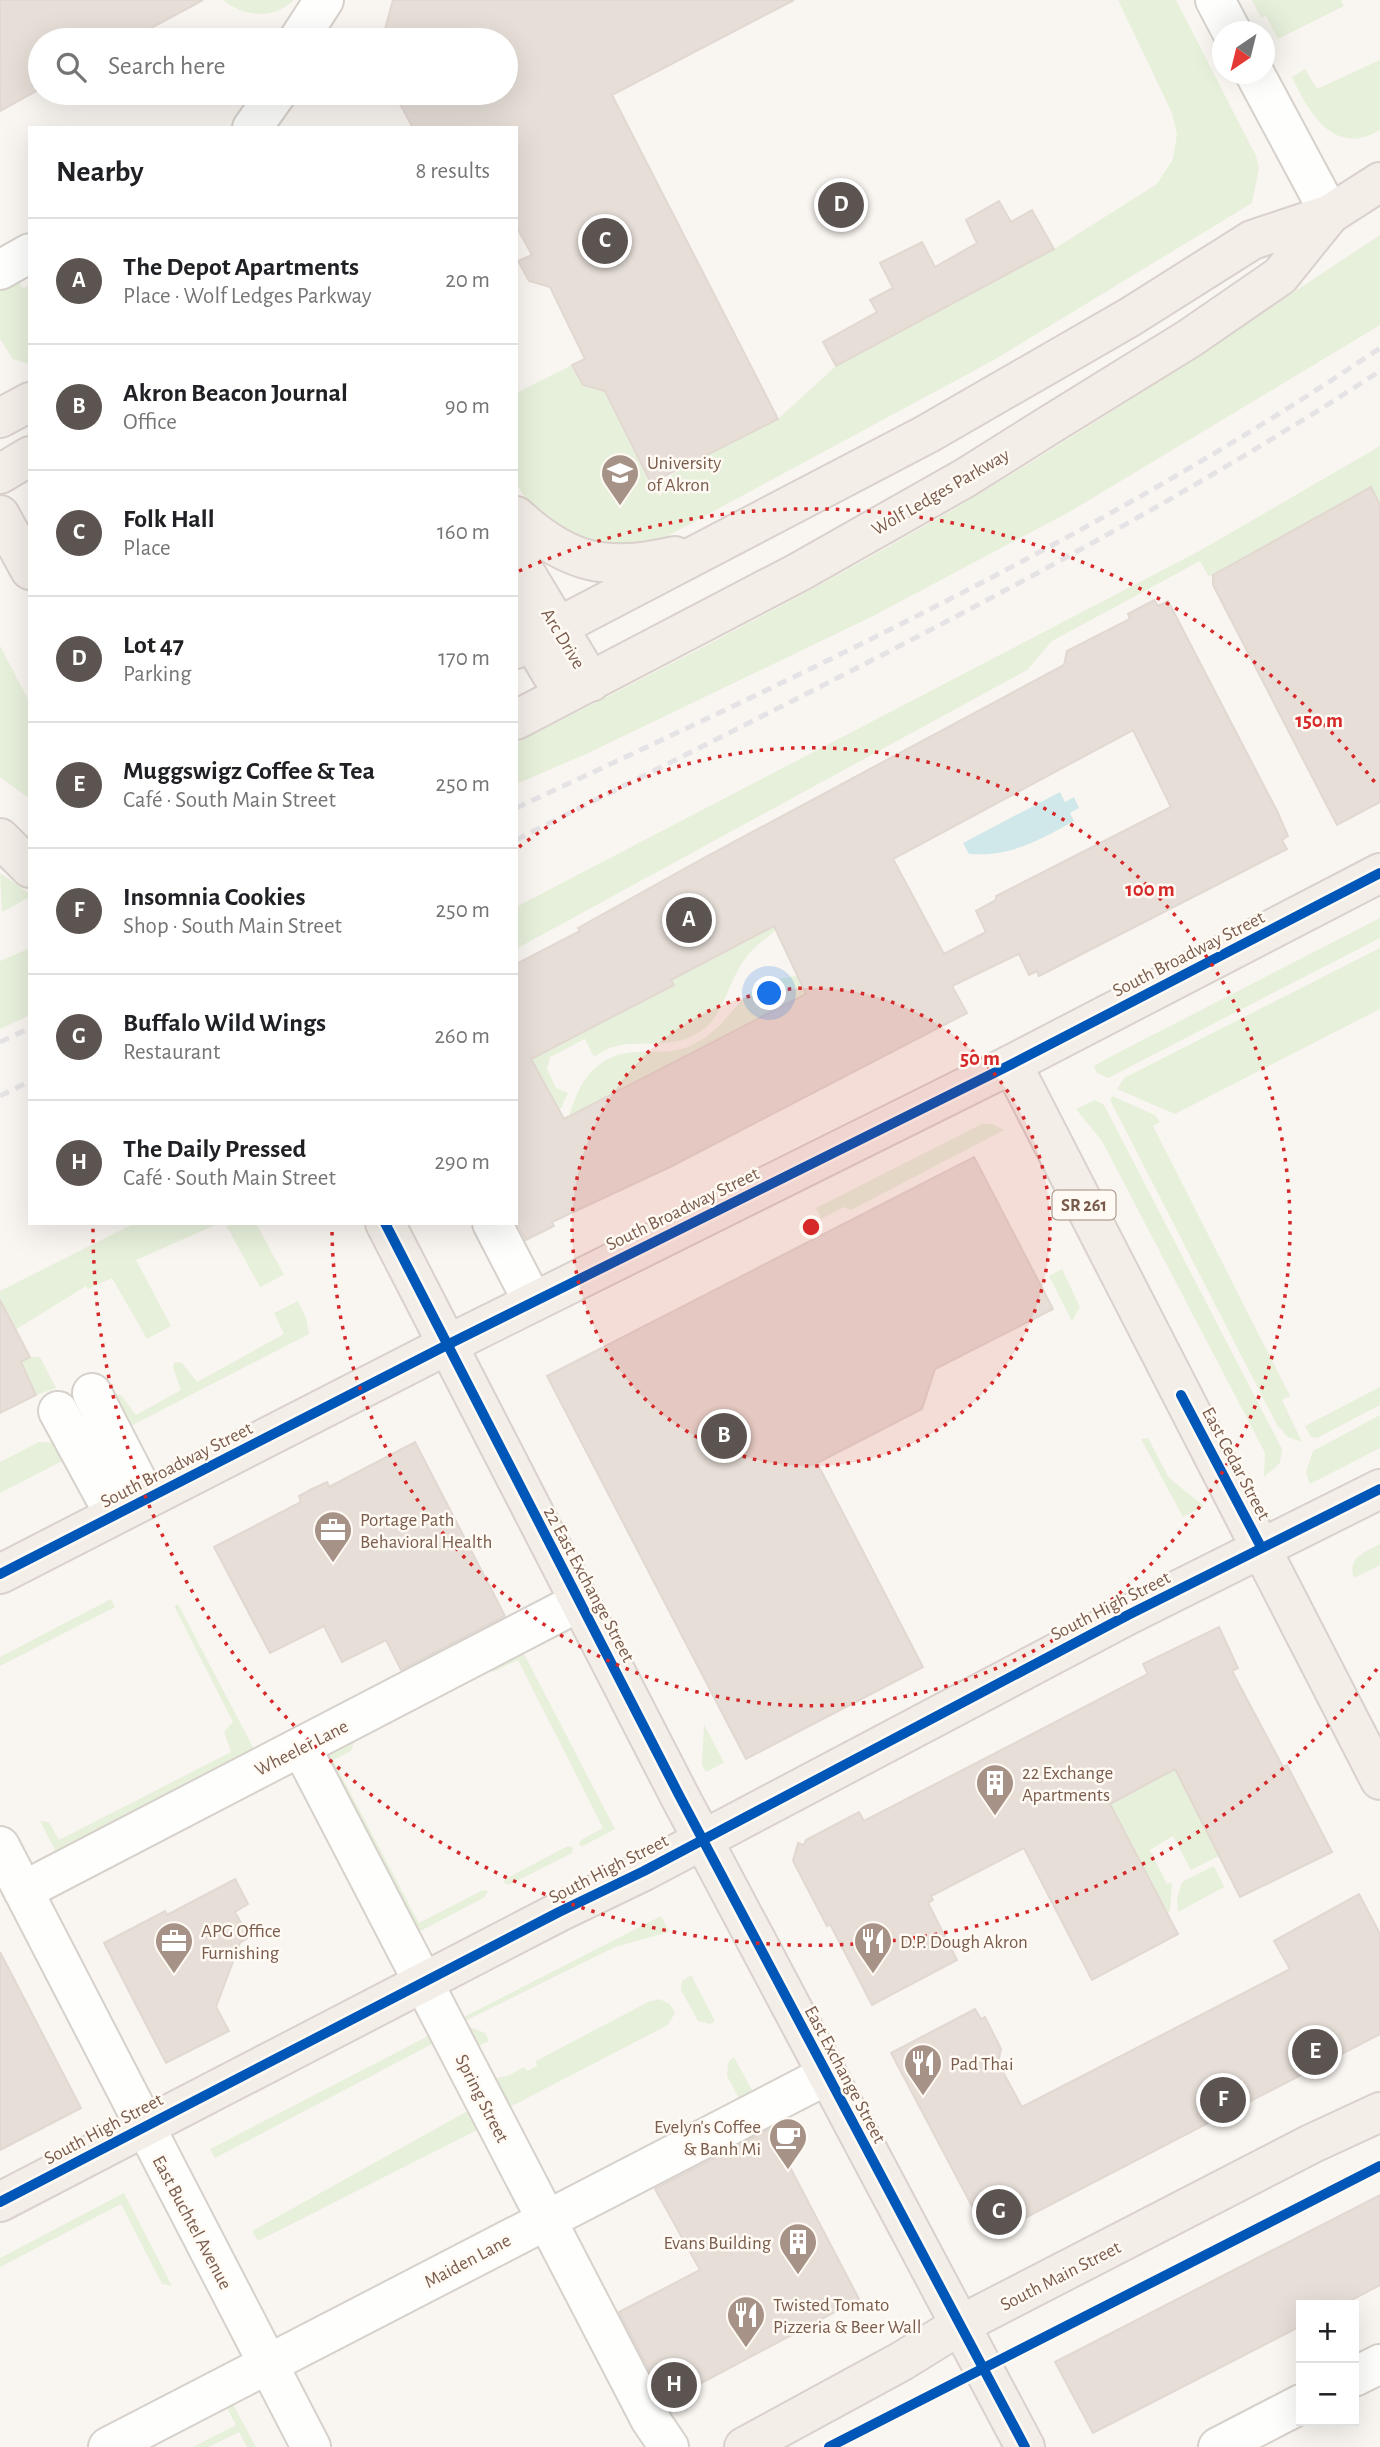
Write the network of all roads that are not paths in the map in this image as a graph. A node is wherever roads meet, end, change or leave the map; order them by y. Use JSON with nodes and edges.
{"nodes":[{"id":1,"x":324,"y":0,"type":"edge"},
{"id":2,"x":1215,"y":0,"type":"edge"},
{"id":3,"x":1226,"y":21,"type":"edge"},
{"id":4,"x":306,"y":28,"type":"edge"},
{"id":5,"x":1260,"y":84,"type":"edge"},
{"id":6,"x":268,"y":105,"type":"edge"},
{"id":7,"x":253,"y":126,"type":"edge"},
{"id":8,"x":1380,"y":182,"type":"edge"},
{"id":9,"x":1330,"y":214,"type":"junction"},
{"id":10,"x":28,"y":254,"type":"edge"},
{"id":11,"x":0,"y":270,"type":"edge"},
{"id":12,"x":28,"y":403,"type":"edge"},
{"id":13,"x":0,"y":418,"type":"edge"},
{"id":14,"x":28,"y":457,"type":"edge"},
{"id":15,"x":0,"y":474,"type":"edge"},
{"id":16,"x":0,"y":515,"type":"edge"},
{"id":17,"x":518,"y":518,"type":"edge"},
{"id":18,"x":718,"y":545,"type":"junction"},
{"id":19,"x":28,"y":566,"type":"edge"},
{"id":20,"x":518,"y":568,"type":"edge"},
{"id":21,"x":530,"y":634,"type":"edge"},
{"id":22,"x":577,"y":689,"type":"junction"},
{"id":23,"x":518,"y":719,"type":"edge"},
{"id":24,"x":0,"y":826,"type":"edge"},
{"id":25,"x":28,"y":836,"type":"edge"},
{"id":26,"x":0,"y":838,"type":"edge"},
{"id":27,"x":28,"y":866,"type":"edge"},
{"id":28,"x":1380,"y":873,"type":"edge"},
{"id":29,"x":1012,"y":1065,"type":"junction"},
{"id":30,"x":386,"y":1225,"type":"edge"},
{"id":31,"x":493,"y":1225,"type":"edge"},
{"id":32,"x":533,"y":1302,"type":"junction"},
{"id":33,"x":447,"y":1345,"type":"junction"},
{"id":34,"x":92,"y":1394,"type":"dead end"},
{"id":35,"x":58,"y":1411,"type":"dead end"},
{"id":36,"x":1380,"y":1489,"type":"edge"},
{"id":37,"x":130,"y":1506,"type":"junction"},
{"id":38,"x":1261,"y":1547,"type":"junction"},
{"id":39,"x":0,"y":1574,"type":"edge"},
{"id":40,"x":579,"y":1602,"type":"junction"},
{"id":41,"x":301,"y":1747,"type":"junction"},
{"id":42,"x":1380,"y":1780,"type":"edge"},
{"id":43,"x":703,"y":1839,"type":"junction"},
{"id":44,"x":0,"y":1846,"type":"edge"},
{"id":45,"x":23,"y":1891,"type":"junction"},
{"id":46,"x":424,"y":1983,"type":"junction"},
{"id":47,"x":827,"y":2075,"type":"junction"},
{"id":48,"x":1380,"y":2112,"type":"edge"},
{"id":49,"x":143,"y":2126,"type":"junction"},
{"id":50,"x":0,"y":2202,"type":"edge"},
{"id":51,"x":545,"y":2219,"type":"junction"},
{"id":52,"x":960,"y":2325,"type":"junction"},
{"id":53,"x":1380,"y":2364,"type":"edge"},
{"id":54,"x":268,"y":2365,"type":"junction"},
{"id":55,"x":1359,"y":2374,"type":"edge"},
{"id":56,"x":1296,"y":2407,"type":"edge"},
{"id":57,"x":108,"y":2447,"type":"edge"},
{"id":58,"x":311,"y":2447,"type":"edge"},
{"id":59,"x":669,"y":2447,"type":"edge"},
{"id":60,"x":744,"y":2447,"type":"edge"},
{"id":61,"x":1025,"y":2447,"type":"edge"},
{"id":62,"x":1218,"y":2447,"type":"edge"}],
"edges":[{"from":1,"to":4,"type":"street"},
{"from":2,"to":3,"type":"street"},
{"from":5,"to":9,"type":"street"},
{"from":6,"to":7,"type":"street"},
{"from":8,"to":9,"type":"main road","name":"Wolf Ledges Parkway"},
{"from":9,"to":18,"type":"main road","name":"Wolf Ledges Parkway"},
{"from":9,"to":22,"type":"main road","name":"Wolf Ledges Parkway"},
{"from":10,"to":11,"type":"street"},
{"from":12,"to":13,"type":"main road"},
{"from":14,"to":15,"type":"main road"},
{"from":16,"to":19,"type":"main road"},
{"from":17,"to":18,"type":"main road"},
{"from":18,"to":21,"type":"main road","name":"Wolf Ledges Parkway"},
{"from":20,"to":21,"type":"main road","name":"Arc Drive"},
{"from":21,"to":22,"type":"main road","name":"Arc Drive"},
{"from":22,"to":23,"type":"main road","name":"Wolf Ledges Parkway"},
{"from":24,"to":25,"type":"main road"},
{"from":26,"to":27,"type":"main road"},
{"from":28,"to":29,"type":"main road","name":"South Broadway Street"},
{"from":29,"to":32,"type":"main road","name":"South Broadway Street"},
{"from":29,"to":38,"type":"main road","name":"East Cedar Street","number":"SR 261"},
{"from":30,"to":33,"type":"main road"},
{"from":31,"to":32,"type":"street"},
{"from":32,"to":33,"type":"main road","name":"South Broadway Street"},
{"from":33,"to":37,"type":"main road","name":"South Broadway Street"},
{"from":33,"to":40,"type":"main road","name":"22 East Exchange Street"},
{"from":34,"to":37,"type":"street"},
{"from":35,"to":37,"type":"street"},
{"from":36,"to":38,"type":"main road","name":"South High Street"},
{"from":37,"to":39,"type":"main road","name":"South Broadway Street"},
{"from":38,"to":42,"type":"main road","name":"East Cedar Street","number":"SR 261"},
{"from":38,"to":43,"type":"main road","name":"South High Street"},
{"from":40,"to":41,"type":"street","name":"Wheeler Lane"},
{"from":40,"to":43,"type":"main road","name":"22 East Exchange Street"},
{"from":41,"to":45,"type":"street","name":"Wheeler Lane"},
{"from":41,"to":46,"type":"street","name":"Spring Street"},
{"from":43,"to":46,"type":"main road","name":"South High Street"},
{"from":43,"to":47,"type":"main road","name":"East Exchange Street"},
{"from":44,"to":45,"type":"street","name":"East Buchtel Avenue"},
{"from":45,"to":49,"type":"street","name":"East Buchtel Avenue"},
{"from":46,"to":49,"type":"main road","name":"South High Street"},
{"from":46,"to":51,"type":"street","name":"Spring Street"},
{"from":47,"to":51,"type":"street","name":"Maiden Lane"},
{"from":47,"to":52,"type":"main road","name":"East Exchange Street"},
{"from":48,"to":52,"type":"main road","name":"South Main Street"},
{"from":49,"to":50,"type":"main road","name":"South High Street"},
{"from":49,"to":54,"type":"street","name":"East Buchtel Avenue"},
{"from":51,"to":54,"type":"street","name":"Maiden Lane"},
{"from":51,"to":59,"type":"street","name":"Spring Street"},
{"from":52,"to":60,"type":"main road","name":"South Main Street"},
{"from":52,"to":61,"type":"main road","name":"East Exchange Street"},
{"from":53,"to":55,"type":"street"},
{"from":54,"to":57,"type":"street","name":"Maiden Lane"},
{"from":54,"to":58,"type":"street","name":"East Buchtel Avenue"},
{"from":56,"to":62,"type":"street"}]}
